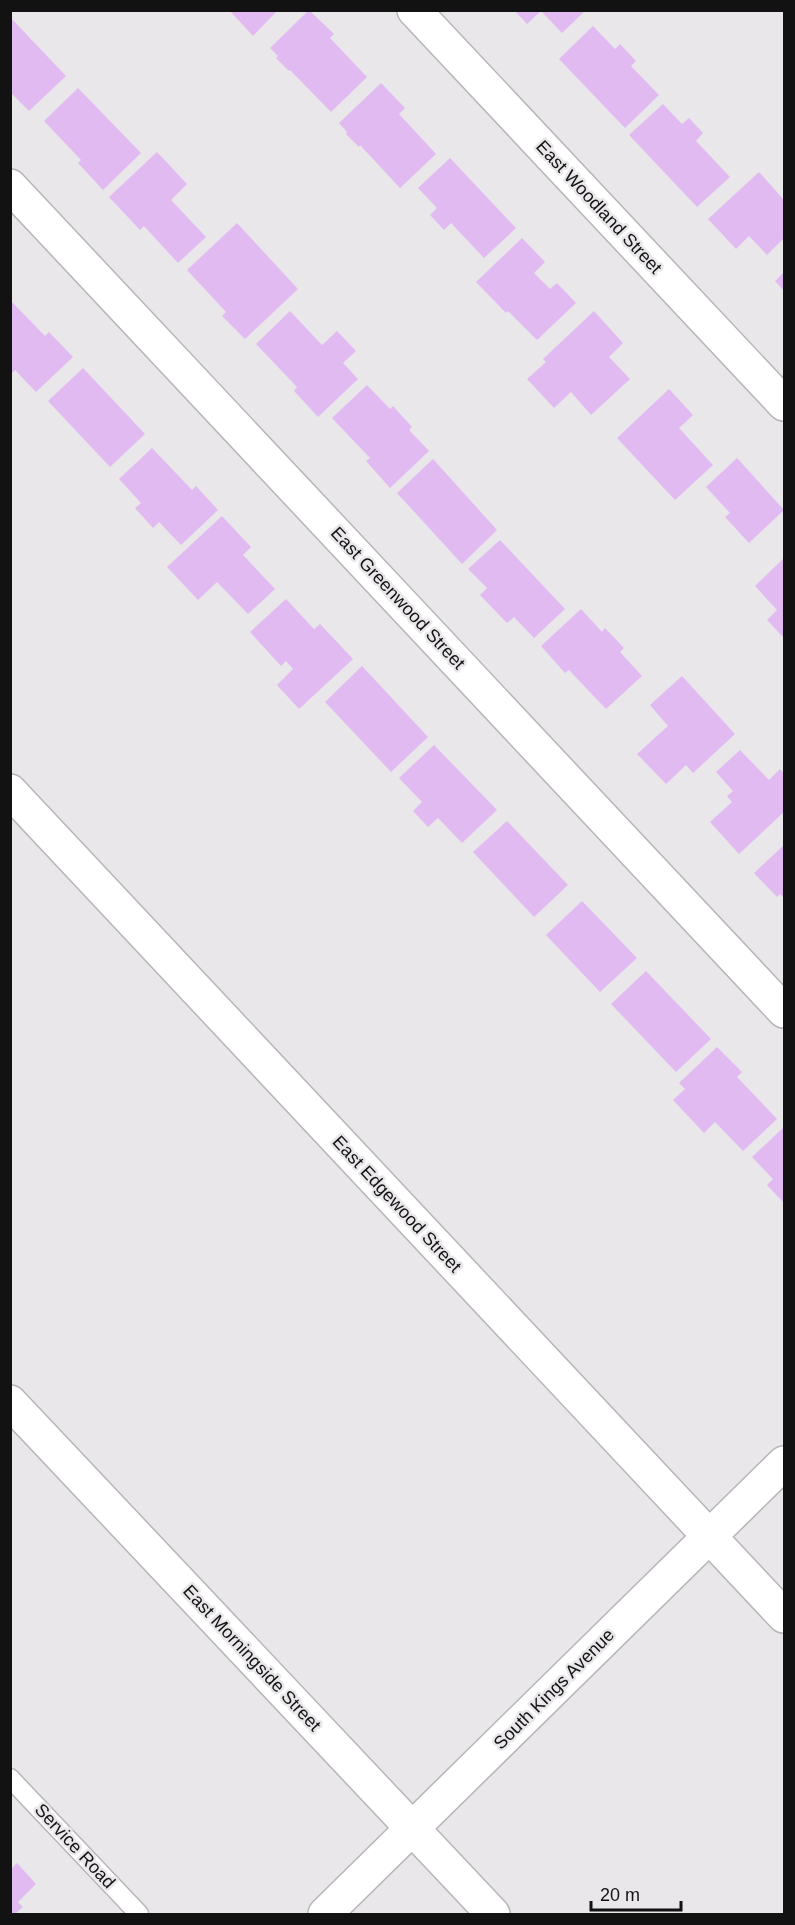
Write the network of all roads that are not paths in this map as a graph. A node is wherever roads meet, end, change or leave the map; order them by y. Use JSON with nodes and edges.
{"nodes":[{"id":1,"x":414,"y":10,"type":"edge"},
{"id":2,"x":10,"y":186,"type":"edge"},
{"id":3,"x":784,"y":404,"type":"edge"},
{"id":4,"x":10,"y":791,"type":"edge"},
{"id":5,"x":784,"y":1011,"type":"edge"},
{"id":6,"x":10,"y":1402,"type":"edge"},
{"id":7,"x":784,"y":1463,"type":"edge"},
{"id":8,"x":708,"y":1536,"type":"junction"},
{"id":9,"x":784,"y":1616,"type":"edge"},
{"id":10,"x":10,"y":1778,"type":"edge"},
{"id":11,"x":413,"y":1829,"type":"junction"},
{"id":12,"x":139,"y":1914,"type":"edge"},
{"id":13,"x":325,"y":1914,"type":"edge"},
{"id":14,"x":493,"y":1914,"type":"edge"}],
"edges":[{"from":1,"to":3,"type":"street","name":"East Woodland Street"},
{"from":2,"to":5,"type":"street","name":"East Greenwood Street"},
{"from":4,"to":8,"type":"street","name":"East Edgewood Street"},
{"from":6,"to":11,"type":"street","name":"East Morningside Street"},
{"from":7,"to":8,"type":"street","name":"South Kings Avenue"},
{"from":8,"to":9,"type":"street","name":"East Edgewood Street"},
{"from":8,"to":11,"type":"street","name":"South Kings Avenue"},
{"from":10,"to":12,"type":"lane","name":"Service Road"},
{"from":11,"to":13,"type":"street","name":"South Kings Avenue"},
{"from":11,"to":14,"type":"street","name":"East Morningside Street"}]}
